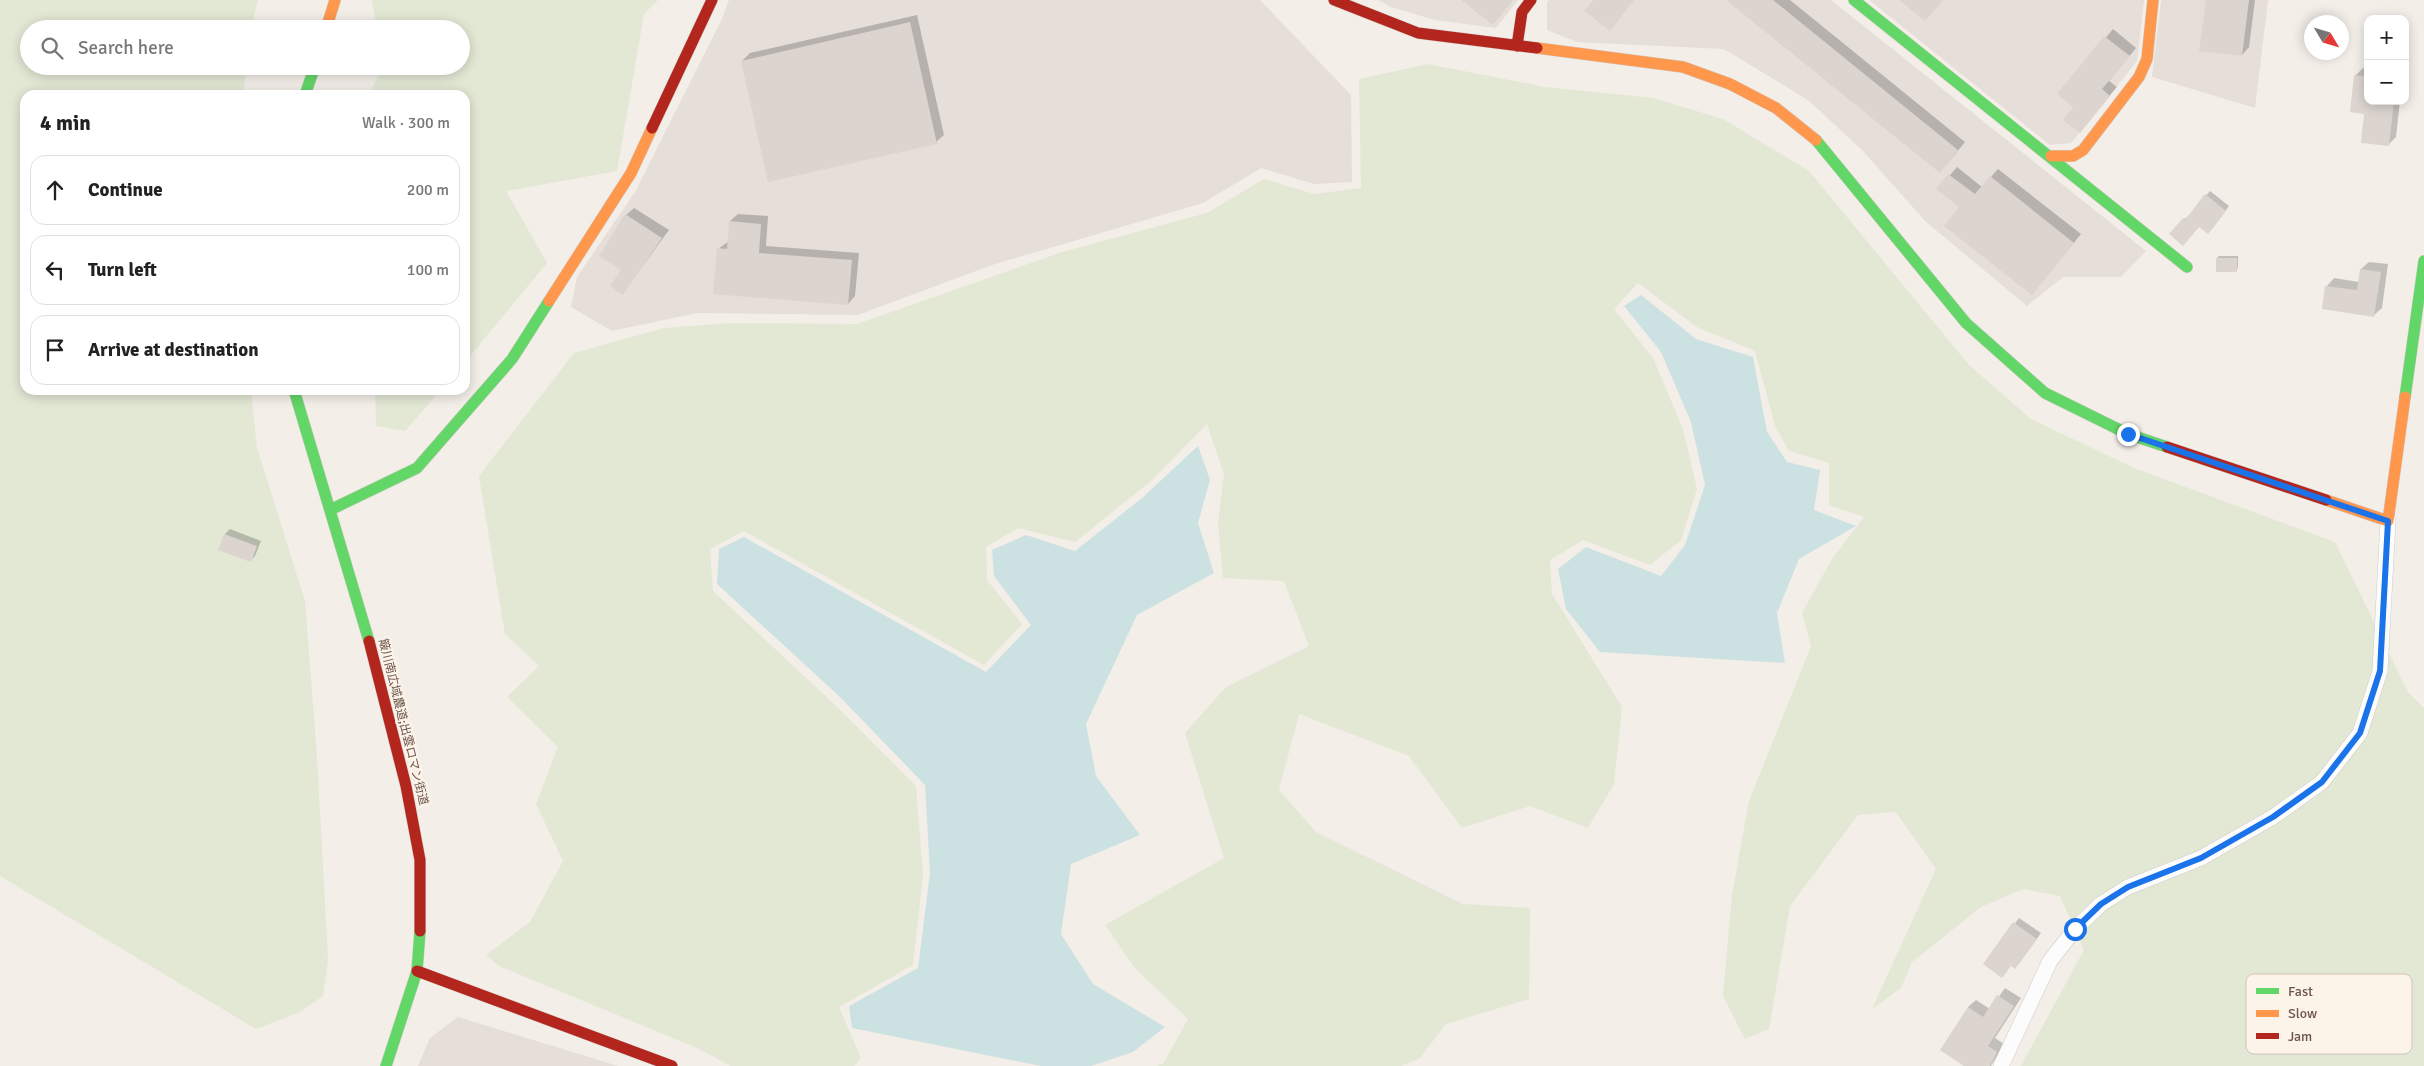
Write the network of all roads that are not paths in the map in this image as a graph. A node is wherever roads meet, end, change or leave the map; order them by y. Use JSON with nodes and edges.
{"nodes":[{"id":1,"x":335,"y":0,"type":"edge"},
{"id":2,"x":712,"y":0,"type":"edge"},
{"id":3,"x":1334,"y":0,"type":"edge"},
{"id":4,"x":1531,"y":0,"type":"edge"},
{"id":5,"x":1854,"y":0,"type":"edge"},
{"id":6,"x":2153,"y":0,"type":"edge"},
{"id":7,"x":329,"y":20,"type":"edge"},
{"id":8,"x":1517,"y":46,"type":"junction"},
{"id":9,"x":312,"y":75,"type":"edge"},
{"id":10,"x":307,"y":90,"type":"edge"},
{"id":11,"x":2051,"y":156,"type":"junction"},
{"id":12,"x":2424,"y":261,"type":"edge"},
{"id":13,"x":2187,"y":267,"type":"dead end"},
{"id":14,"x":296,"y":395,"type":"edge"},
{"id":15,"x":330,"y":510,"type":"junction"},
{"id":16,"x":2388,"y":521,"type":"junction"},
{"id":17,"x":417,"y":970,"type":"junction"},
{"id":18,"x":386,"y":1066,"type":"edge"},
{"id":19,"x":672,"y":1066,"type":"edge"},
{"id":20,"x":2001,"y":1066,"type":"edge"}],
"edges":[{"from":1,"to":7,"type":"street"},
{"from":2,"to":15,"type":"street"},
{"from":3,"to":8,"type":"street"},
{"from":4,"to":8,"type":"street"},
{"from":5,"to":11,"type":"street"},
{"from":6,"to":11,"type":"street"},
{"from":8,"to":16,"type":"street"},
{"from":9,"to":10,"type":"street"},
{"from":11,"to":13,"type":"street"},
{"from":12,"to":16,"type":"street"},
{"from":14,"to":15,"type":"street","name":"簸川南広域農道;出雲ロマン街道"},
{"from":15,"to":17,"type":"street","name":"簸川南広域農道;出雲ロマン街道"},
{"from":16,"to":20,"type":"street"},
{"from":17,"to":18,"type":"street","name":"簸川南広域農道;出雲ロマン街道"},
{"from":17,"to":19,"type":"street"}]}
